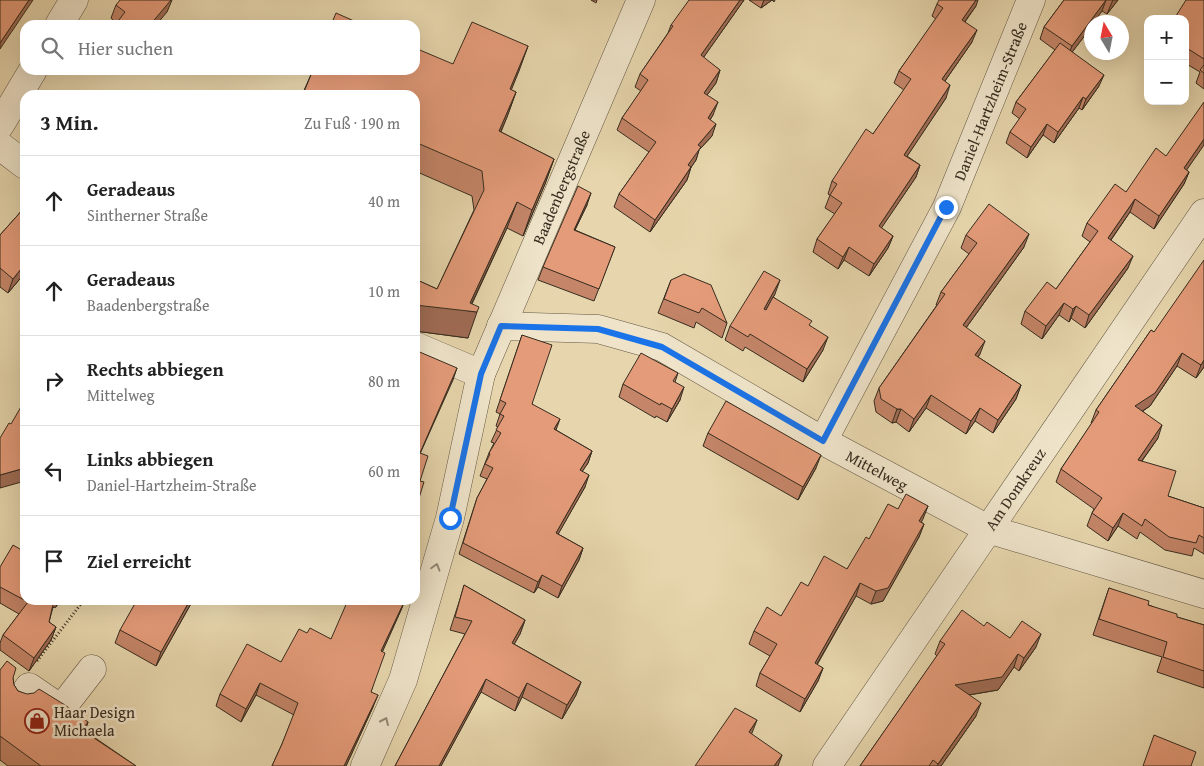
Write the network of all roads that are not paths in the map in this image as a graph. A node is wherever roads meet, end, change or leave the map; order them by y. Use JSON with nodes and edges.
{"nodes":[{"id":1,"x":74,"y":0,"type":"edge"},
{"id":2,"x":641,"y":0,"type":"edge"},
{"id":3,"x":1031,"y":0,"type":"edge"},
{"id":4,"x":62,"y":20,"type":"edge"},
{"id":5,"x":30,"y":75,"type":"edge"},
{"id":6,"x":21,"y":90,"type":"edge"},
{"id":7,"x":20,"y":92,"type":"edge"},
{"id":8,"x":0,"y":125,"type":"edge"},
{"id":9,"x":0,"y":146,"type":"edge"},
{"id":10,"x":20,"y":160,"type":"edge"},
{"id":11,"x":1204,"y":213,"type":"edge"},
{"id":12,"x":501,"y":326,"type":"junction"},
{"id":13,"x":420,"y":348,"type":"edge"},
{"id":14,"x":481,"y":374,"type":"junction"},
{"id":15,"x":823,"y":441,"type":"junction"},
{"id":16,"x":988,"y":529,"type":"junction"},
{"id":17,"x":1204,"y":594,"type":"edge"},
{"id":18,"x":92,"y":670,"type":"dead end"},
{"id":19,"x":21,"y":698,"type":"edge"},
{"id":20,"x":365,"y":766,"type":"edge"},
{"id":21,"x":827,"y":766,"type":"edge"}],
"edges":[{"from":1,"to":4,"type":"street"},
{"from":2,"to":12,"type":"street","name":"Baadenbergstraße"},
{"from":3,"to":15,"type":"street","name":"Daniel-Hartzheim-Straße"},
{"from":5,"to":6,"type":"street"},
{"from":7,"to":8,"type":"street"},
{"from":9,"to":10,"type":"street"},
{"from":11,"to":16,"type":"street","name":"Am Domkreuz"},
{"from":12,"to":14,"type":"street","name":"Baadenbergstraße"},
{"from":12,"to":15,"type":"street","name":"Mittelweg"},
{"from":13,"to":14,"type":"street"},
{"from":20,"to":14,"type":"street","name":"Baadenbergstraße","one_way":true},
{"from":15,"to":16,"type":"street","name":"Mittelweg"},
{"from":16,"to":17,"type":"street","name":"Mittelweg"},
{"from":16,"to":21,"type":"street","name":"Am Domkreuz"},
{"from":18,"to":19,"type":"street"}]}
